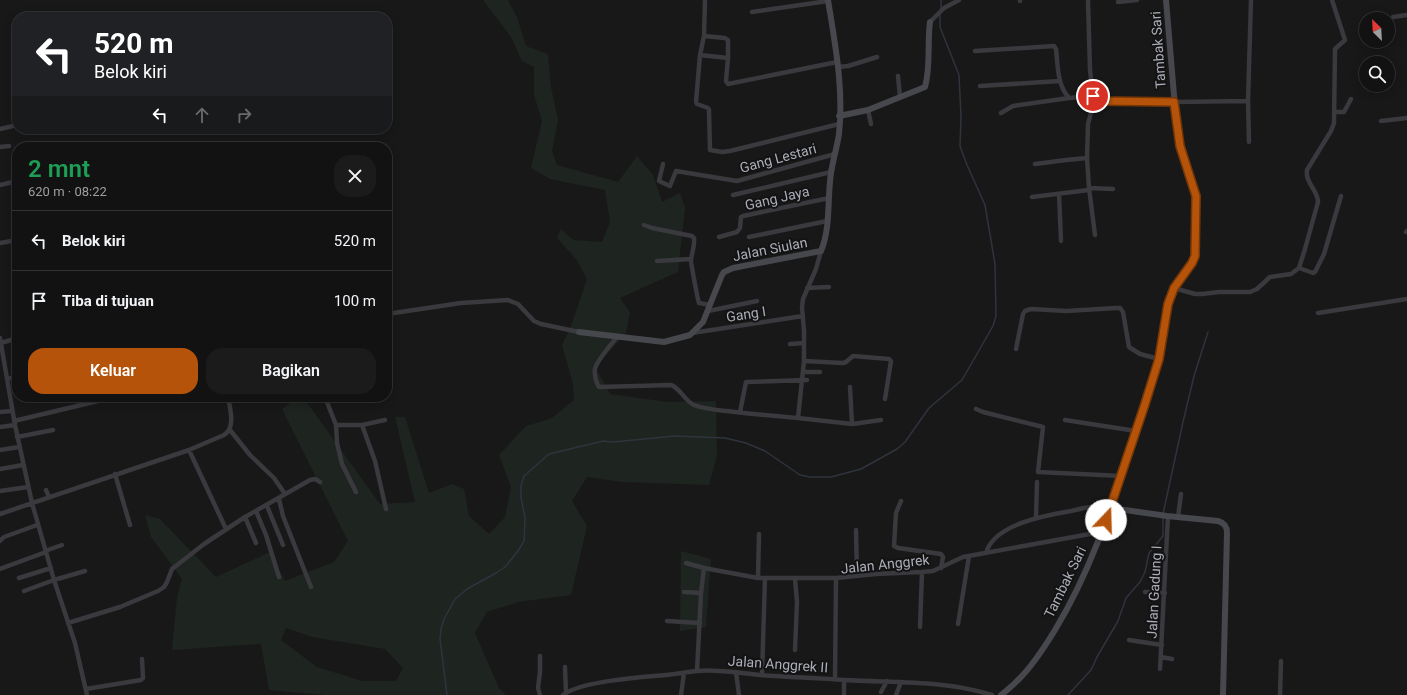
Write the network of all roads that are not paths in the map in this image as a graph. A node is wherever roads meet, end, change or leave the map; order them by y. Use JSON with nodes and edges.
{"nodes":[{"id":1,"x":705,"y":0,"type":"edge"},
{"id":2,"x":828,"y":0,"type":"edge"},
{"id":3,"x":959,"y":0,"type":"edge"},
{"id":4,"x":1088,"y":0,"type":"edge"},
{"id":5,"x":1137,"y":0,"type":"edge"},
{"id":6,"x":1166,"y":0,"type":"edge"},
{"id":7,"x":1251,"y":0,"type":"edge"},
{"id":8,"x":1332,"y":0,"type":"edge"},
{"id":9,"x":1118,"y":2,"type":"dead end"},
{"id":10,"x":752,"y":12,"type":"dead end"},
{"id":11,"x":1407,"y":15,"type":"edge"},
{"id":12,"x":1395,"y":17,"type":"edge"},
{"id":13,"x":930,"y":22,"type":"joint"},
{"id":14,"x":704,"y":36,"type":"junction"},
{"id":15,"x":975,"y":51,"type":"dead end"},
{"id":16,"x":700,"y":55,"type":"junction"},
{"id":17,"x":877,"y":57,"type":"dead end"},
{"id":18,"x":728,"y":58,"type":"junction"},
{"id":19,"x":838,"y":64,"type":"junction"},
{"id":20,"x":898,"y":76,"type":"dead end"},
{"id":21,"x":1060,"y":81,"type":"junction"},
{"id":22,"x":980,"y":86,"type":"dead end"},
{"id":23,"x":1093,"y":96,"type":"junction"},
{"id":24,"x":900,"y":97,"type":"junction"},
{"id":25,"x":1069,"y":98,"type":"junction"},
{"id":26,"x":1351,"y":99,"type":"dead end"},
{"id":27,"x":1248,"y":101,"type":"junction"},
{"id":28,"x":1174,"y":102,"type":"junction"},
{"id":29,"x":868,"y":110,"type":"junction"},
{"id":30,"x":1338,"y":112,"type":"junction"},
{"id":31,"x":1001,"y":114,"type":"dead end"},
{"id":32,"x":839,"y":116,"type":"junction"},
{"id":33,"x":1407,"y":118,"type":"edge"},
{"id":34,"x":1381,"y":121,"type":"dead end"},
{"id":35,"x":839,"y":124,"type":"junction"},
{"id":36,"x":871,"y":124,"type":"dead end"},
{"id":37,"x":12,"y":126,"type":"edge"},
{"id":38,"x":0,"y":129,"type":"edge"},
{"id":39,"x":1249,"y":142,"type":"dead end"},
{"id":40,"x":9,"y":146,"type":"dead end"},
{"id":41,"x":0,"y":147,"type":"edge"},
{"id":42,"x":835,"y":154,"type":"junction"},
{"id":43,"x":1087,"y":158,"type":"junction"},
{"id":44,"x":663,"y":164,"type":"dead end"},
{"id":45,"x":1035,"y":164,"type":"dead end"},
{"id":46,"x":831,"y":172,"type":"junction"},
{"id":47,"x":12,"y":182,"type":"edge"},
{"id":48,"x":0,"y":185,"type":"edge"},
{"id":49,"x":1113,"y":188,"type":"dead end"},
{"id":50,"x":1089,"y":189,"type":"junction"},
{"id":51,"x":1059,"y":194,"type":"junction"},
{"id":52,"x":733,"y":195,"type":"dead end"},
{"id":53,"x":1341,"y":196,"type":"dead end"},
{"id":54,"x":1032,"y":197,"type":"dead end"},
{"id":55,"x":829,"y":198,"type":"junction"},
{"id":56,"x":827,"y":221,"type":"junction"},
{"id":57,"x":644,"y":225,"type":"dead end"},
{"id":58,"x":1095,"y":235,"type":"dead end"},
{"id":59,"x":719,"y":237,"type":"dead end"},
{"id":60,"x":749,"y":237,"type":"dead end"},
{"id":61,"x":12,"y":241,"type":"edge"},
{"id":62,"x":1061,"y":241,"type":"dead end"},
{"id":63,"x":0,"y":243,"type":"edge"},
{"id":64,"x":821,"y":251,"type":"junction"},
{"id":65,"x":691,"y":259,"type":"junction"},
{"id":66,"x":657,"y":261,"type":"dead end"},
{"id":67,"x":1300,"y":268,"type":"junction"},
{"id":68,"x":829,"y":287,"type":"dead end"},
{"id":69,"x":807,"y":288,"type":"junction"},
{"id":70,"x":1174,"y":288,"type":"junction"},
{"id":71,"x":1407,"y":299,"type":"edge"},
{"id":72,"x":757,"y":301,"type":"dead end"},
{"id":73,"x":709,"y":308,"type":"junction"},
{"id":74,"x":392,"y":313,"type":"edge"},
{"id":75,"x":1318,"y":313,"type":"dead end"},
{"id":76,"x":803,"y":316,"type":"junction"},
{"id":77,"x":579,"y":332,"type":"joint"},
{"id":78,"x":692,"y":333,"type":"junction"},
{"id":79,"x":617,"y":337,"type":"junction"},
{"id":80,"x":12,"y":339,"type":"edge"},
{"id":81,"x":0,"y":341,"type":"edge"},
{"id":82,"x":804,"y":343,"type":"junction"},
{"id":83,"x":790,"y":344,"type":"dead end"},
{"id":84,"x":1016,"y":349,"type":"dead end"},
{"id":85,"x":1159,"y":359,"type":"junction"},
{"id":86,"x":804,"y":361,"type":"junction"},
{"id":87,"x":803,"y":372,"type":"junction"},
{"id":88,"x":820,"y":372,"type":"dead end"},
{"id":89,"x":12,"y":378,"type":"edge"},
{"id":90,"x":7,"y":379,"type":"junction"},
{"id":91,"x":804,"y":380,"type":"junction"},
{"id":92,"x":850,"y":386,"type":"dead end"},
{"id":93,"x":884,"y":398,"type":"dead end"},
{"id":94,"x":94,"y":402,"type":"edge"},
{"id":95,"x":229,"y":402,"type":"edge"},
{"id":96,"x":327,"y":402,"type":"edge"},
{"id":97,"x":976,"y":409,"type":"dead end"},
{"id":98,"x":12,"y":411,"type":"junction"},
{"id":99,"x":0,"y":412,"type":"edge"},
{"id":100,"x":740,"y":412,"type":"junction"},
{"id":101,"x":798,"y":418,"type":"junction"},
{"id":102,"x":385,"y":420,"type":"dead end"},
{"id":103,"x":881,"y":420,"type":"dead end"},
{"id":104,"x":1065,"y":420,"type":"dead end"},
{"id":105,"x":14,"y":423,"type":"junction"},
{"id":106,"x":336,"y":424,"type":"junction"},
{"id":107,"x":852,"y":424,"type":"junction"},
{"id":108,"x":362,"y":425,"type":"junction"},
{"id":109,"x":0,"y":428,"type":"edge"},
{"id":110,"x":53,"y":430,"type":"dead end"},
{"id":111,"x":230,"y":430,"type":"junction"},
{"id":112,"x":1136,"y":431,"type":"junction"},
{"id":113,"x":17,"y":437,"type":"junction"},
{"id":114,"x":19,"y":447,"type":"junction"},
{"id":115,"x":0,"y":450,"type":"edge"},
{"id":116,"x":189,"y":450,"type":"junction"},
{"id":117,"x":23,"y":465,"type":"junction"},
{"id":118,"x":0,"y":469,"type":"edge"},
{"id":119,"x":115,"y":474,"type":"junction"},
{"id":120,"x":1122,"y":476,"type":"junction"},
{"id":121,"x":320,"y":482,"type":"dead end"},
{"id":122,"x":1037,"y":482,"type":"dead end"},
{"id":123,"x":28,"y":486,"type":"junction"},
{"id":124,"x":46,"y":490,"type":"dead end"},
{"id":125,"x":0,"y":491,"type":"edge"},
{"id":126,"x":356,"y":492,"type":"dead end"},
{"id":127,"x":285,"y":494,"type":"junction"},
{"id":128,"x":1181,"y":494,"type":"dead end"},
{"id":129,"x":49,"y":497,"type":"junction"},
{"id":130,"x":279,"y":499,"type":"junction"},
{"id":131,"x":901,"y":502,"type":"dead end"},
{"id":132,"x":32,"y":503,"type":"junction"},
{"id":133,"x":267,"y":506,"type":"junction"},
{"id":134,"x":1111,"y":508,"type":"junction"},
{"id":135,"x":386,"y":509,"type":"dead end"},
{"id":136,"x":256,"y":511,"type":"junction"},
{"id":137,"x":0,"y":514,"type":"edge"},
{"id":138,"x":1168,"y":516,"type":"junction"},
{"id":139,"x":245,"y":517,"type":"junction"},
{"id":140,"x":1036,"y":517,"type":"junction"},
{"id":141,"x":1178,"y":517,"type":"junction"},
{"id":142,"x":37,"y":525,"type":"junction"},
{"id":143,"x":130,"y":525,"type":"dead end"},
{"id":144,"x":226,"y":529,"type":"junction"},
{"id":145,"x":856,"y":530,"type":"dead end"},
{"id":146,"x":1101,"y":532,"type":"junction"},
{"id":147,"x":759,"y":534,"type":"dead end"},
{"id":148,"x":0,"y":541,"type":"edge"},
{"id":149,"x":256,"y":543,"type":"dead end"},
{"id":150,"x":62,"y":545,"type":"dead end"},
{"id":151,"x":284,"y":545,"type":"dead end"},
{"id":152,"x":46,"y":552,"type":"junction"},
{"id":153,"x":986,"y":553,"type":"junction"},
{"id":154,"x":969,"y":556,"type":"junction"},
{"id":155,"x":686,"y":563,"type":"dead end"},
{"id":156,"x":51,"y":568,"type":"junction"},
{"id":157,"x":704,"y":568,"type":"junction"},
{"id":158,"x":941,"y":568,"type":"junction"},
{"id":159,"x":0,"y":569,"type":"edge"},
{"id":160,"x":86,"y":571,"type":"dead end"},
{"id":161,"x":922,"y":572,"type":"junction"},
{"id":162,"x":279,"y":576,"type":"dead end"},
{"id":163,"x":857,"y":576,"type":"junction"},
{"id":164,"x":19,"y":578,"type":"dead end"},
{"id":165,"x":758,"y":578,"type":"junction"},
{"id":166,"x":765,"y":578,"type":"junction"},
{"id":167,"x":836,"y":578,"type":"junction"},
{"id":168,"x":795,"y":579,"type":"junction"},
{"id":169,"x":54,"y":580,"type":"junction"},
{"id":170,"x":311,"y":587,"type":"dead end"},
{"id":171,"x":24,"y":591,"type":"dead end"},
{"id":172,"x":684,"y":592,"type":"dead end"},
{"id":173,"x":1145,"y":592,"type":"dead end"},
{"id":174,"x":701,"y":593,"type":"junction"},
{"id":175,"x":1165,"y":593,"type":"junction"},
{"id":176,"x":667,"y":621,"type":"dead end"},
{"id":177,"x":68,"y":623,"type":"junction"},
{"id":178,"x":700,"y":623,"type":"junction"},
{"id":179,"x":958,"y":624,"type":"dead end"},
{"id":180,"x":920,"y":627,"type":"dead end"},
{"id":181,"x":1129,"y":640,"type":"dead end"},
{"id":182,"x":1162,"y":645,"type":"junction"},
{"id":183,"x":795,"y":650,"type":"dead end"},
{"id":184,"x":540,"y":656,"type":"dead end"},
{"id":185,"x":1161,"y":657,"type":"junction"},
{"id":186,"x":142,"y":659,"type":"dead end"},
{"id":187,"x":1172,"y":659,"type":"dead end"},
{"id":188,"x":1281,"y":661,"type":"dead end"},
{"id":189,"x":565,"y":667,"type":"dead end"},
{"id":190,"x":1160,"y":669,"type":"dead end"},
{"id":191,"x":697,"y":671,"type":"junction"},
{"id":192,"x":736,"y":672,"type":"junction"},
{"id":193,"x":684,"y":673,"type":"junction"},
{"id":194,"x":762,"y":675,"type":"junction"},
{"id":195,"x":835,"y":679,"type":"junction"},
{"id":196,"x":844,"y":680,"type":"junction"},
{"id":197,"x":887,"y":681,"type":"junction"},
{"id":198,"x":901,"y":682,"type":"junction"},
{"id":199,"x":86,"y":689,"type":"junction"},
{"id":200,"x":881,"y":692,"type":"dead end"},
{"id":201,"x":564,"y":694,"type":"edge"},
{"id":202,"x":87,"y":695,"type":"edge"},
{"id":203,"x":540,"y":695,"type":"edge"},
{"id":204,"x":681,"y":695,"type":"edge"},
{"id":205,"x":739,"y":695,"type":"edge"},
{"id":206,"x":844,"y":695,"type":"edge"},
{"id":207,"x":896,"y":695,"type":"edge"},
{"id":208,"x":992,"y":695,"type":"edge"},
{"id":209,"x":1001,"y":695,"type":"edge"},
{"id":210,"x":1223,"y":695,"type":"edge"},
{"id":211,"x":1280,"y":695,"type":"edge"}],
"edges":[{"from":1,"to":14,"type":"street"},
{"from":2,"to":10,"type":"street"},
{"from":2,"to":19,"type":"street","name":"Jalan Siulan"},
{"from":3,"to":13,"type":"street"},
{"from":4,"to":23,"type":"street"},
{"from":5,"to":9,"type":"street"},
{"from":6,"to":28,"type":"street","name":"Tambak Sari"},
{"from":7,"to":27,"type":"street"},
{"from":8,"to":30,"type":"street"},
{"from":11,"to":12,"type":"street"},
{"from":13,"to":24,"type":"street"},
{"from":14,"to":16,"type":"street"},
{"from":14,"to":18,"type":"street"},
{"from":15,"to":21,"type":"street"},
{"from":16,"to":18,"type":"street"},
{"from":16,"to":35,"type":"street"},
{"from":17,"to":19,"type":"street"},
{"from":18,"to":19,"type":"street"},
{"from":19,"to":32,"type":"street","name":"Jalan Siulan"},
{"from":20,"to":24,"type":"street"},
{"from":21,"to":22,"type":"street"},
{"from":21,"to":25,"type":"street"},
{"from":23,"to":25,"type":"street"},
{"from":23,"to":28,"type":"street"},
{"from":23,"to":43,"type":"street"},
{"from":24,"to":29,"type":"street"},
{"from":25,"to":31,"type":"street"},
{"from":26,"to":30,"type":"street"},
{"from":27,"to":28,"type":"street"},
{"from":27,"to":39,"type":"street"},
{"from":28,"to":70,"type":"street","name":"Tambak Sari"},
{"from":29,"to":32,"type":"street"},
{"from":29,"to":36,"type":"street"},
{"from":30,"to":67,"type":"street"},
{"from":32,"to":35,"type":"street","name":"Jalan Siulan"},
{"from":33,"to":34,"type":"street"},
{"from":35,"to":42,"type":"street","name":"Jalan Siulan"},
{"from":37,"to":38,"type":"street"},
{"from":40,"to":41,"type":"street"},
{"from":42,"to":44,"type":"street","name":"Gang Lestari"},
{"from":42,"to":46,"type":"street","name":"Jalan Siulan"},
{"from":43,"to":45,"type":"street"},
{"from":43,"to":50,"type":"street"},
{"from":46,"to":52,"type":"street"},
{"from":46,"to":55,"type":"street","name":"Jalan Siulan"},
{"from":47,"to":48,"type":"street"},
{"from":49,"to":50,"type":"street"},
{"from":50,"to":51,"type":"street"},
{"from":50,"to":58,"type":"street"},
{"from":51,"to":54,"type":"street"},
{"from":51,"to":62,"type":"street"},
{"from":53,"to":67,"type":"street"},
{"from":55,"to":56,"type":"street","name":"Jalan Siulan"},
{"from":55,"to":59,"type":"street","name":"Gang Jaya"},
{"from":56,"to":60,"type":"street"},
{"from":56,"to":64,"type":"street","name":"Jalan Siulan"},
{"from":57,"to":65,"type":"street"},
{"from":61,"to":63,"type":"street"},
{"from":64,"to":69,"type":"street"},
{"from":64,"to":73,"type":"street","name":"Jalan Siulan"},
{"from":65,"to":66,"type":"street"},
{"from":65,"to":73,"type":"street"},
{"from":67,"to":70,"type":"street"},
{"from":68,"to":69,"type":"street"},
{"from":69,"to":76,"type":"street"},
{"from":70,"to":85,"type":"street","name":"Tambak Sari"},
{"from":71,"to":75,"type":"street"},
{"from":72,"to":73,"type":"street"},
{"from":73,"to":78,"type":"street","name":"Jalan Siulan"},
{"from":74,"to":77,"type":"street"},
{"from":76,"to":78,"type":"street","name":"Gang I"},
{"from":76,"to":82,"type":"street"},
{"from":77,"to":79,"type":"street"},
{"from":78,"to":79,"type":"street"},
{"from":79,"to":100,"type":"street"},
{"from":80,"to":81,"type":"street"},
{"from":81,"to":90,"type":"street"},
{"from":82,"to":83,"type":"street"},
{"from":82,"to":86,"type":"street"},
{"from":84,"to":85,"type":"street"},
{"from":85,"to":112,"type":"street","name":"Tambak Sari"},
{"from":86,"to":87,"type":"street"},
{"from":86,"to":93,"type":"street"},
{"from":87,"to":88,"type":"street"},
{"from":87,"to":91,"type":"street"},
{"from":89,"to":90,"type":"street"},
{"from":90,"to":98,"type":"street"},
{"from":91,"to":100,"type":"street"},
{"from":91,"to":101,"type":"street"},
{"from":92,"to":107,"type":"street"},
{"from":94,"to":105,"type":"street"},
{"from":95,"to":111,"type":"street"},
{"from":96,"to":106,"type":"street"},
{"from":97,"to":120,"type":"street"},
{"from":98,"to":99,"type":"street"},
{"from":98,"to":105,"type":"street"},
{"from":100,"to":101,"type":"street"},
{"from":101,"to":107,"type":"street"},
{"from":102,"to":108,"type":"street"},
{"from":103,"to":107,"type":"street"},
{"from":104,"to":112,"type":"street"},
{"from":105,"to":109,"type":"street"},
{"from":105,"to":113,"type":"street"},
{"from":106,"to":108,"type":"street"},
{"from":106,"to":126,"type":"street"},
{"from":108,"to":135,"type":"street"},
{"from":110,"to":113,"type":"street"},
{"from":111,"to":116,"type":"street"},
{"from":111,"to":127,"type":"street"},
{"from":112,"to":120,"type":"street","name":"Tambak Sari"},
{"from":113,"to":114,"type":"street"},
{"from":114,"to":115,"type":"street"},
{"from":114,"to":117,"type":"street"},
{"from":116,"to":119,"type":"street"},
{"from":116,"to":144,"type":"street"},
{"from":117,"to":118,"type":"street"},
{"from":117,"to":123,"type":"street"},
{"from":119,"to":129,"type":"street"},
{"from":119,"to":143,"type":"street"},
{"from":120,"to":134,"type":"street","name":"Tambak Sari"},
{"from":121,"to":127,"type":"street"},
{"from":122,"to":140,"type":"street"},
{"from":123,"to":125,"type":"street"},
{"from":123,"to":132,"type":"street"},
{"from":124,"to":129,"type":"street"},
{"from":127,"to":130,"type":"street"},
{"from":128,"to":141,"type":"street"},
{"from":129,"to":132,"type":"street"},
{"from":130,"to":133,"type":"street"},
{"from":130,"to":170,"type":"street"},
{"from":131,"to":158,"type":"street"},
{"from":132,"to":137,"type":"street"},
{"from":132,"to":142,"type":"street"},
{"from":133,"to":136,"type":"street"},
{"from":133,"to":151,"type":"street"},
{"from":134,"to":138,"type":"street"},
{"from":134,"to":140,"type":"street"},
{"from":134,"to":146,"type":"street","name":"Tambak Sari"},
{"from":136,"to":139,"type":"street"},
{"from":136,"to":162,"type":"street"},
{"from":138,"to":141,"type":"street"},
{"from":138,"to":175,"type":"street","name":"Jalan Gadung I"},
{"from":139,"to":144,"type":"street"},
{"from":139,"to":149,"type":"street"},
{"from":140,"to":153,"type":"street"},
{"from":141,"to":210,"type":"street"},
{"from":142,"to":148,"type":"street"},
{"from":142,"to":152,"type":"street"},
{"from":144,"to":177,"type":"street"},
{"from":145,"to":163,"type":"street"},
{"from":146,"to":153,"type":"street","name":"Jalan Anggrek"},
{"from":146,"to":209,"type":"street","name":"Tambak Sari"},
{"from":147,"to":165,"type":"street"},
{"from":150,"to":152,"type":"street"},
{"from":152,"to":156,"type":"street"},
{"from":152,"to":159,"type":"street"},
{"from":153,"to":154,"type":"street","name":"Jalan Anggrek"},
{"from":154,"to":158,"type":"street","name":"Jalan Anggrek"},
{"from":154,"to":179,"type":"street"},
{"from":155,"to":157,"type":"street"},
{"from":156,"to":164,"type":"street"},
{"from":156,"to":169,"type":"street"},
{"from":157,"to":165,"type":"street"},
{"from":157,"to":174,"type":"street"},
{"from":158,"to":161,"type":"street","name":"Jalan Anggrek"},
{"from":160,"to":169,"type":"street"},
{"from":161,"to":163,"type":"street","name":"Jalan Anggrek"},
{"from":161,"to":180,"type":"street"},
{"from":163,"to":167,"type":"street","name":"Jalan Anggrek"},
{"from":165,"to":166,"type":"street"},
{"from":166,"to":168,"type":"street"},
{"from":166,"to":194,"type":"street"},
{"from":167,"to":168,"type":"street"},
{"from":167,"to":195,"type":"street","name":"Jalan Anggrek"},
{"from":168,"to":183,"type":"street"},
{"from":169,"to":171,"type":"street"},
{"from":169,"to":177,"type":"street"},
{"from":172,"to":174,"type":"street"},
{"from":173,"to":175,"type":"street"},
{"from":174,"to":178,"type":"street"},
{"from":175,"to":182,"type":"street","name":"Jalan Gadung I"},
{"from":176,"to":178,"type":"street"},
{"from":177,"to":199,"type":"street"},
{"from":178,"to":191,"type":"street"},
{"from":181,"to":182,"type":"street"},
{"from":182,"to":185,"type":"street","name":"Jalan Gadung I"},
{"from":184,"to":203,"type":"street"},
{"from":185,"to":187,"type":"street"},
{"from":185,"to":190,"type":"street","name":"Jalan Gadung I"},
{"from":186,"to":199,"type":"street"},
{"from":188,"to":211,"type":"street"},
{"from":189,"to":201,"type":"street"},
{"from":191,"to":192,"type":"street","name":"Jalan Anggrek II"},
{"from":191,"to":193,"type":"street","name":"Jalan Anggrek II"},
{"from":192,"to":194,"type":"street","name":"Jalan Anggrek II"},
{"from":192,"to":205,"type":"street"},
{"from":193,"to":201,"type":"street","name":"Jalan Anggrek II"},
{"from":193,"to":204,"type":"street"},
{"from":194,"to":195,"type":"street","name":"Jalan Anggrek II"},
{"from":195,"to":196,"type":"street","name":"Jalan Anggrek II"},
{"from":196,"to":197,"type":"street","name":"Jalan Anggrek II"},
{"from":196,"to":206,"type":"street"},
{"from":197,"to":198,"type":"street","name":"Jalan Anggrek II"},
{"from":197,"to":200,"type":"street"},
{"from":198,"to":207,"type":"street"},
{"from":198,"to":208,"type":"street","name":"Jalan Anggrek II"},
{"from":199,"to":202,"type":"street"}]}
